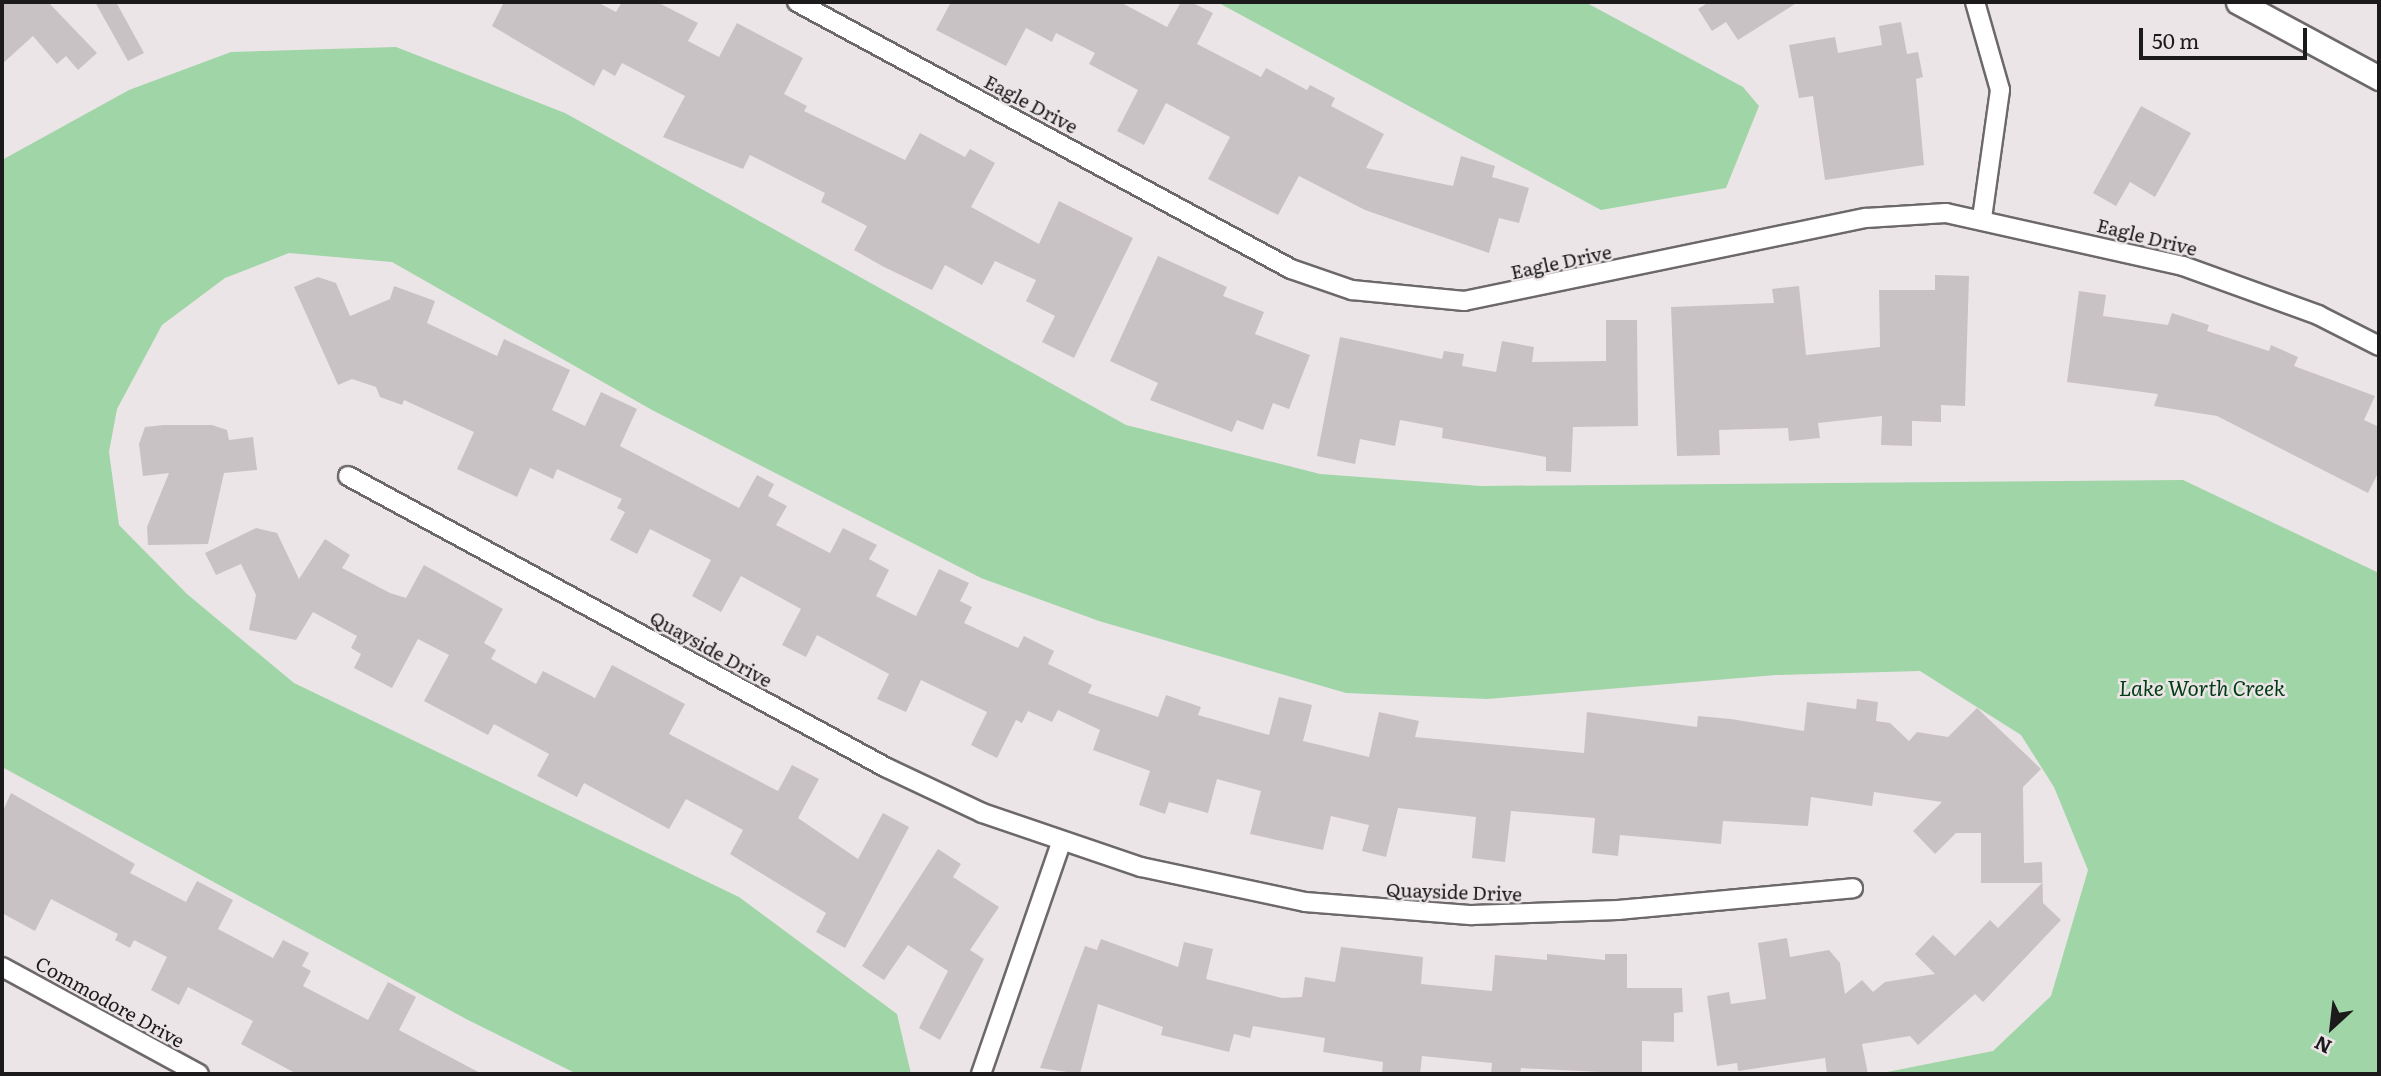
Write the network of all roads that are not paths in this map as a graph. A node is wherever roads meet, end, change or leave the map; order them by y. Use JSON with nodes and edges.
{"nodes":[{"id":1,"x":797,"y":2,"type":"edge"},
{"id":2,"x":1975,"y":2,"type":"edge"},
{"id":3,"x":2238,"y":2,"type":"edge"},
{"id":4,"x":2379,"y":78,"type":"edge"},
{"id":5,"x":1982,"y":218,"type":"junction"},
{"id":6,"x":2379,"y":346,"type":"edge"},
{"id":7,"x":348,"y":476,"type":"dead end"},
{"id":8,"x":1061,"y":843,"type":"junction"},
{"id":9,"x":1853,"y":888,"type":"dead end"},
{"id":10,"x":2,"y":967,"type":"edge"},
{"id":11,"x":199,"y":1074,"type":"edge"},
{"id":12,"x":981,"y":1074,"type":"edge"}],
"edges":[{"from":1,"to":5,"type":"street","name":"Eagle Drive"},
{"from":2,"to":5,"type":"street"},
{"from":3,"to":4,"type":"street"},
{"from":5,"to":6,"type":"street","name":"Eagle Drive"},
{"from":7,"to":8,"type":"street","name":"Quayside Drive"},
{"from":8,"to":9,"type":"street","name":"Quayside Drive"},
{"from":8,"to":12,"type":"street"},
{"from":10,"to":11,"type":"street","name":"Commodore Drive"}]}
